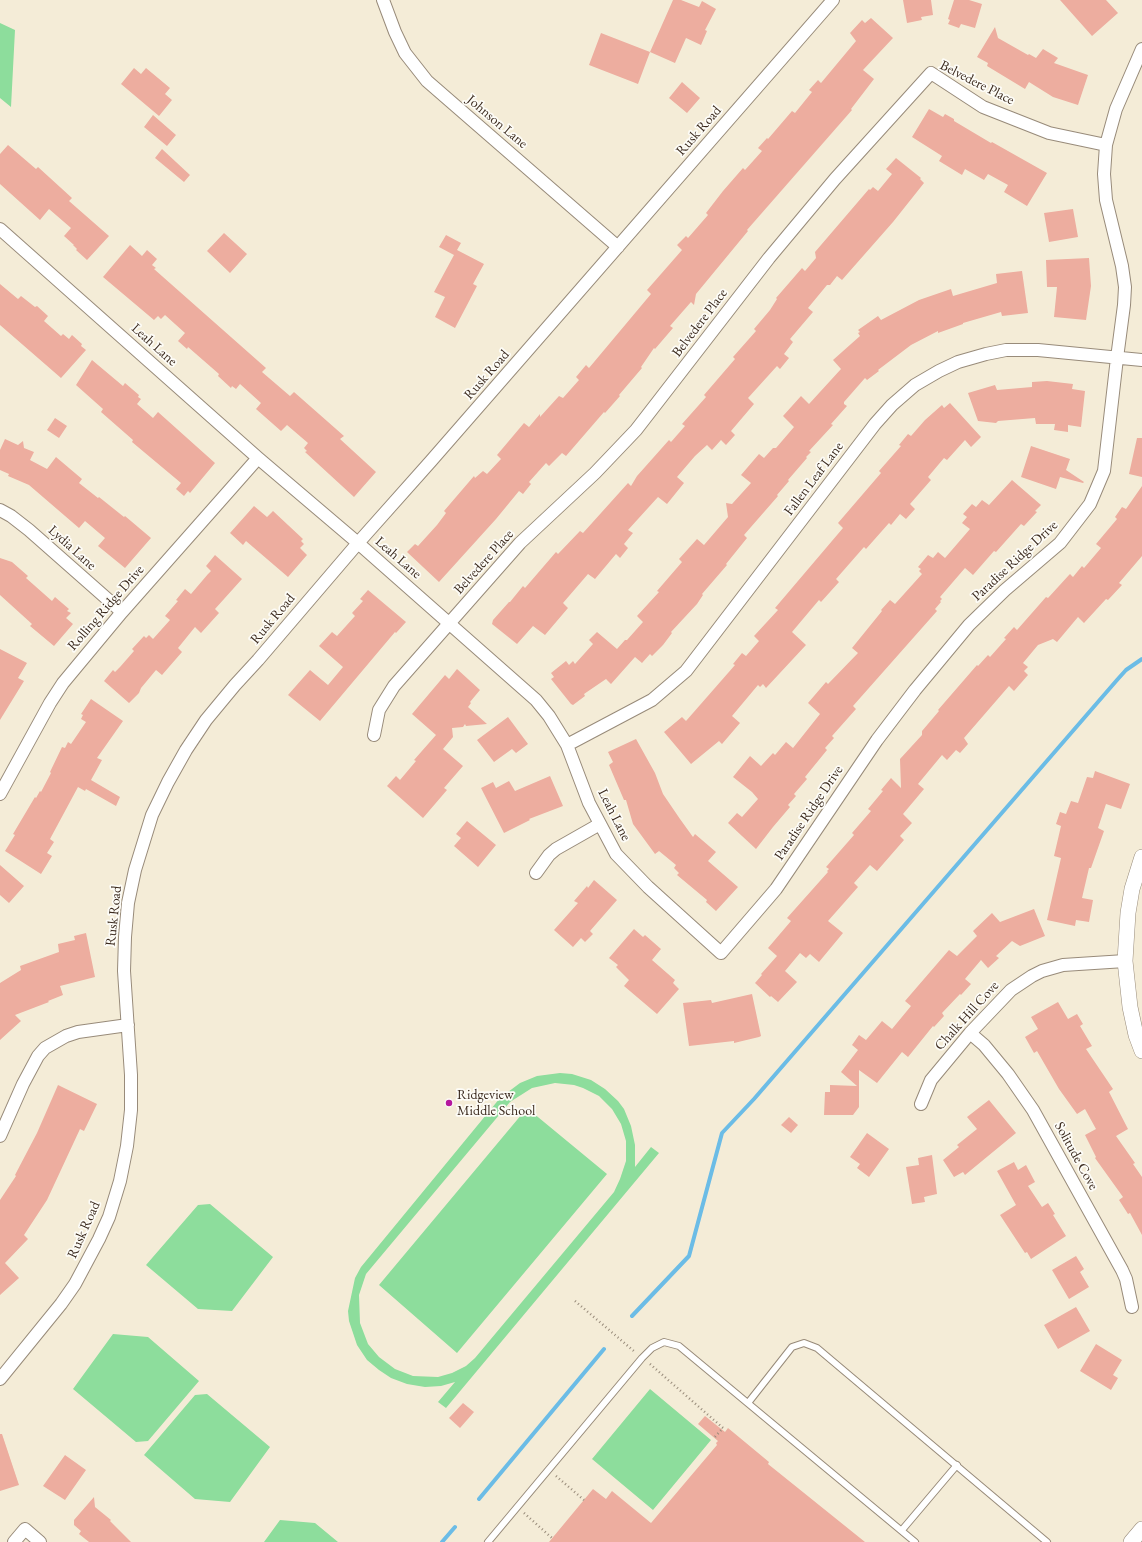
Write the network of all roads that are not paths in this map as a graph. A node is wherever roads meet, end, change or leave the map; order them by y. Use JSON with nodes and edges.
{"nodes":[{"id":1,"x":383,"y":0,"type":"edge"},
{"id":2,"x":832,"y":0,"type":"edge"},
{"id":3,"x":1142,"y":49,"type":"edge"},
{"id":4,"x":1106,"y":145,"type":"junction"},
{"id":5,"x":0,"y":229,"type":"edge"},
{"id":6,"x":618,"y":246,"type":"junction"},
{"id":7,"x":1117,"y":358,"type":"junction"},
{"id":8,"x":1142,"y":360,"type":"edge"},
{"id":9,"x":258,"y":458,"type":"junction"},
{"id":10,"x":0,"y":510,"type":"edge"},
{"id":11,"x":358,"y":543,"type":"junction"},
{"id":12,"x":122,"y":612,"type":"junction"},
{"id":13,"x":449,"y":623,"type":"junction"},
{"id":14,"x":374,"y":735,"type":"dead end"},
{"id":15,"x":567,"y":745,"type":"junction"},
{"id":16,"x":0,"y":794,"type":"edge"},
{"id":17,"x":600,"y":824,"type":"junction"},
{"id":18,"x":1142,"y":857,"type":"edge"},
{"id":19,"x":536,"y":873,"type":"dead end"},
{"id":20,"x":721,"y":953,"type":"joint"},
{"id":21,"x":1125,"y":961,"type":"junction"},
{"id":22,"x":128,"y":1025,"type":"junction"},
{"id":23,"x":970,"y":1033,"type":"junction"},
{"id":24,"x":1142,"y":1051,"type":"edge"},
{"id":25,"x":921,"y":1104,"type":"dead end"},
{"id":26,"x":0,"y":1136,"type":"edge"},
{"id":27,"x":1132,"y":1307,"type":"dead end"},
{"id":28,"x":0,"y":1379,"type":"edge"},
{"id":29,"x":748,"y":1403,"type":"junction"},
{"id":30,"x":957,"y":1465,"type":"junction"},
{"id":31,"x":1142,"y":1529,"type":"edge"},
{"id":32,"x":902,"y":1530,"type":"junction"},
{"id":33,"x":14,"y":1542,"type":"edge"},
{"id":34,"x":40,"y":1542,"type":"edge"},
{"id":35,"x":488,"y":1542,"type":"edge"},
{"id":36,"x":915,"y":1542,"type":"edge"},
{"id":37,"x":1047,"y":1542,"type":"edge"},
{"id":38,"x":1131,"y":1542,"type":"edge"}],
"edges":[{"from":1,"to":6,"type":"street","name":"Johnson Lane"},
{"from":2,"to":6,"type":"street","name":"Rusk Road"},
{"from":3,"to":4,"type":"street","name":"Paradise Ridge Drive"},
{"from":4,"to":7,"type":"street","name":"Paradise Ridge Drive"},
{"from":4,"to":13,"type":"street","name":"Belvedere Place"},
{"from":5,"to":9,"type":"street","name":"Leah Lane"},
{"from":6,"to":11,"type":"street","name":"Rusk Road"},
{"from":7,"to":8,"type":"street","name":"Fallen Leaf Lane"},
{"from":7,"to":15,"type":"street","name":"Fallen Leaf Lane"},
{"from":7,"to":20,"type":"street","name":"Paradise Ridge Drive"},
{"from":9,"to":11,"type":"street","name":"Leah Lane"},
{"from":9,"to":12,"type":"street","name":"Rolling Ridge Drive"},
{"from":10,"to":12,"type":"street","name":"Lydia Lane"},
{"from":11,"to":13,"type":"street","name":"Leah Lane"},
{"from":11,"to":22,"type":"street","name":"Rusk Road"},
{"from":12,"to":16,"type":"street","name":"Rolling Ridge Drive"},
{"from":13,"to":14,"type":"street","name":"Belvedere Place"},
{"from":13,"to":15,"type":"street","name":"Leah Lane"},
{"from":15,"to":17,"type":"street","name":"Leah Lane"},
{"from":17,"to":19,"type":"street"},
{"from":17,"to":20,"type":"street","name":"Leah Lane"},
{"from":18,"to":21,"type":"street"},
{"from":21,"to":23,"type":"street","name":"Chalk Hill Cove"},
{"from":21,"to":24,"type":"street"},
{"from":22,"to":26,"type":"street"},
{"from":22,"to":28,"type":"street","name":"Rusk Road"},
{"from":23,"to":25,"type":"street","name":"Chalk Hill Cove"},
{"from":23,"to":27,"type":"street","name":"Solitude Cove"},
{"from":29,"to":30,"type":"lane"},
{"from":29,"to":32,"type":"lane"},
{"from":29,"to":35,"type":"lane"},
{"from":30,"to":32,"type":"lane"},
{"from":30,"to":37,"type":"lane"},
{"from":31,"to":38,"type":"street"},
{"from":32,"to":36,"type":"lane"},
{"from":33,"to":34,"type":"street"}]}
